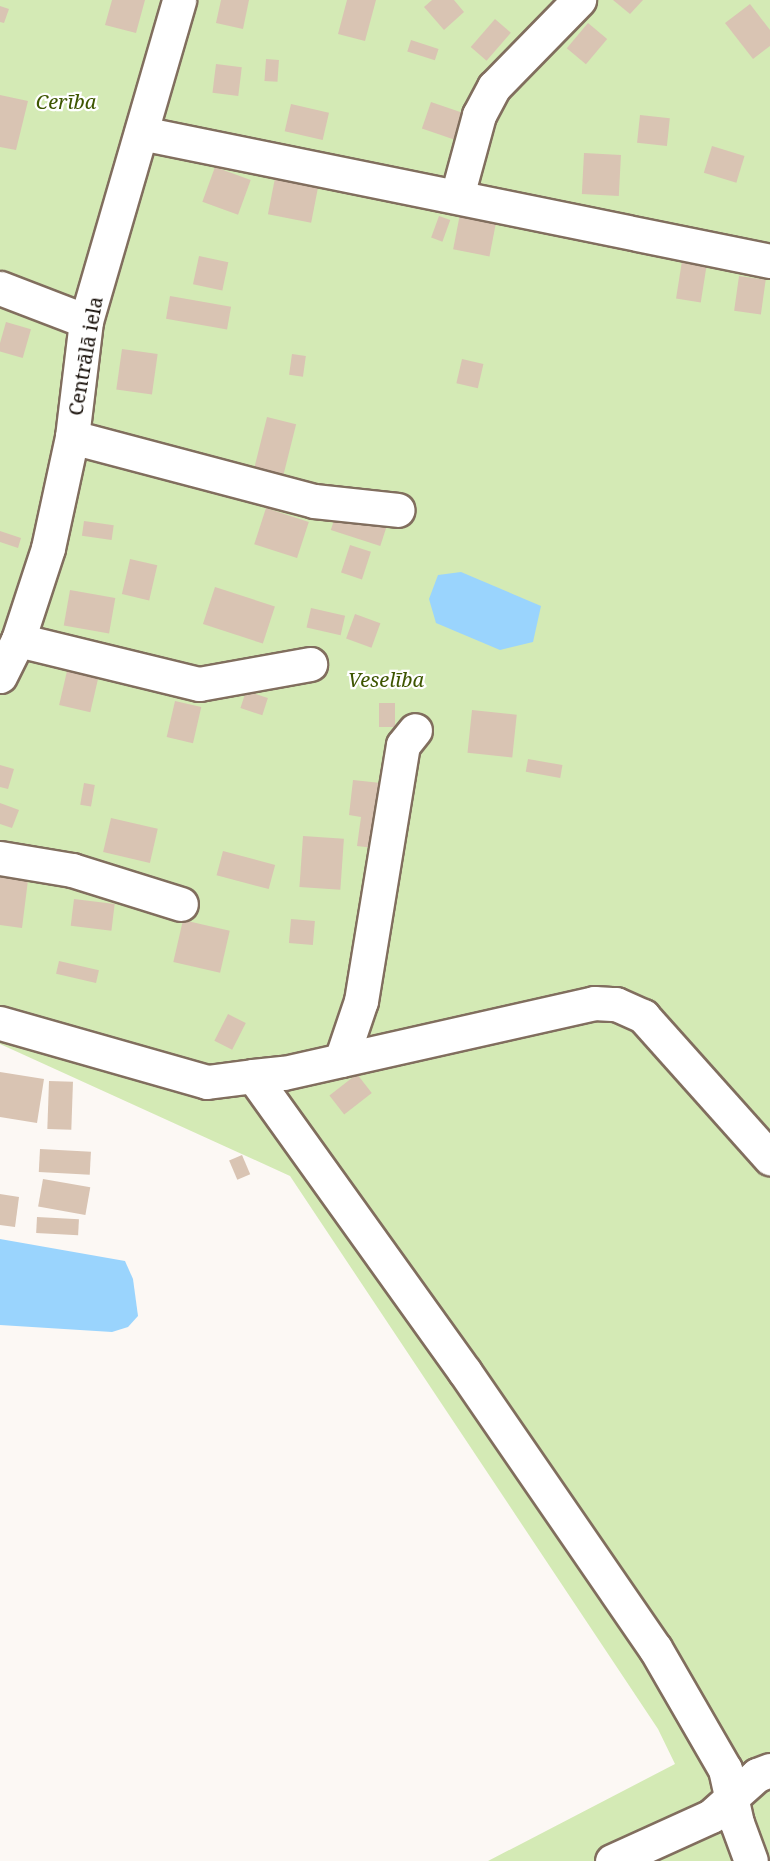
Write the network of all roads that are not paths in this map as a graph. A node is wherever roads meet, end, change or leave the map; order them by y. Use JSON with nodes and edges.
{"nodes":[{"id":1,"x":180,"y":0,"type":"edge"},
{"id":2,"x":579,"y":0,"type":"edge"},
{"id":3,"x":141,"y":133,"type":"junction"},
{"id":4,"x":457,"y":196,"type":"junction"},
{"id":5,"x":770,"y":261,"type":"edge"},
{"id":6,"x":0,"y":288,"type":"edge"},
{"id":7,"x":86,"y":321,"type":"junction"},
{"id":8,"x":72,"y":437,"type":"junction"},
{"id":9,"x":398,"y":510,"type":"dead end"},
{"id":10,"x":18,"y":640,"type":"junction"},
{"id":11,"x":310,"y":664,"type":"dead end"},
{"id":12,"x":0,"y":676,"type":"edge"},
{"id":13,"x":415,"y":730,"type":"dead end"},
{"id":14,"x":0,"y":858,"type":"edge"},
{"id":15,"x":181,"y":904,"type":"dead end"},
{"id":16,"x":0,"y":1023,"type":"edge"},
{"id":17,"x":341,"y":1060,"type":"junction"},
{"id":18,"x":253,"y":1077,"type":"junction"},
{"id":19,"x":770,"y":1158,"type":"edge"},
{"id":20,"x":770,"y":1770,"type":"edge"},
{"id":21,"x":731,"y":1796,"type":"junction"},
{"id":22,"x":612,"y":1861,"type":"edge"},
{"id":23,"x":751,"y":1861,"type":"edge"}],
"edges":[{"from":1,"to":3,"type":"street","name":"Centrālā iela"},
{"from":2,"to":4,"type":"street"},
{"from":3,"to":4,"type":"street"},
{"from":3,"to":7,"type":"street","name":"Centrālā iela"},
{"from":4,"to":5,"type":"street"},
{"from":6,"to":7,"type":"street"},
{"from":7,"to":8,"type":"street","name":"Centrālā iela"},
{"from":8,"to":9,"type":"street"},
{"from":8,"to":10,"type":"street","name":"Centrālā iela"},
{"from":10,"to":11,"type":"street"},
{"from":10,"to":12,"type":"street","name":"Centrālā iela"},
{"from":13,"to":17,"type":"street"},
{"from":14,"to":15,"type":"street"},
{"from":16,"to":18,"type":"street"},
{"from":17,"to":18,"type":"street"},
{"from":17,"to":19,"type":"street"},
{"from":18,"to":21,"type":"street"},
{"from":20,"to":21,"type":"street"},
{"from":21,"to":22,"type":"street"},
{"from":21,"to":23,"type":"street"}]}
